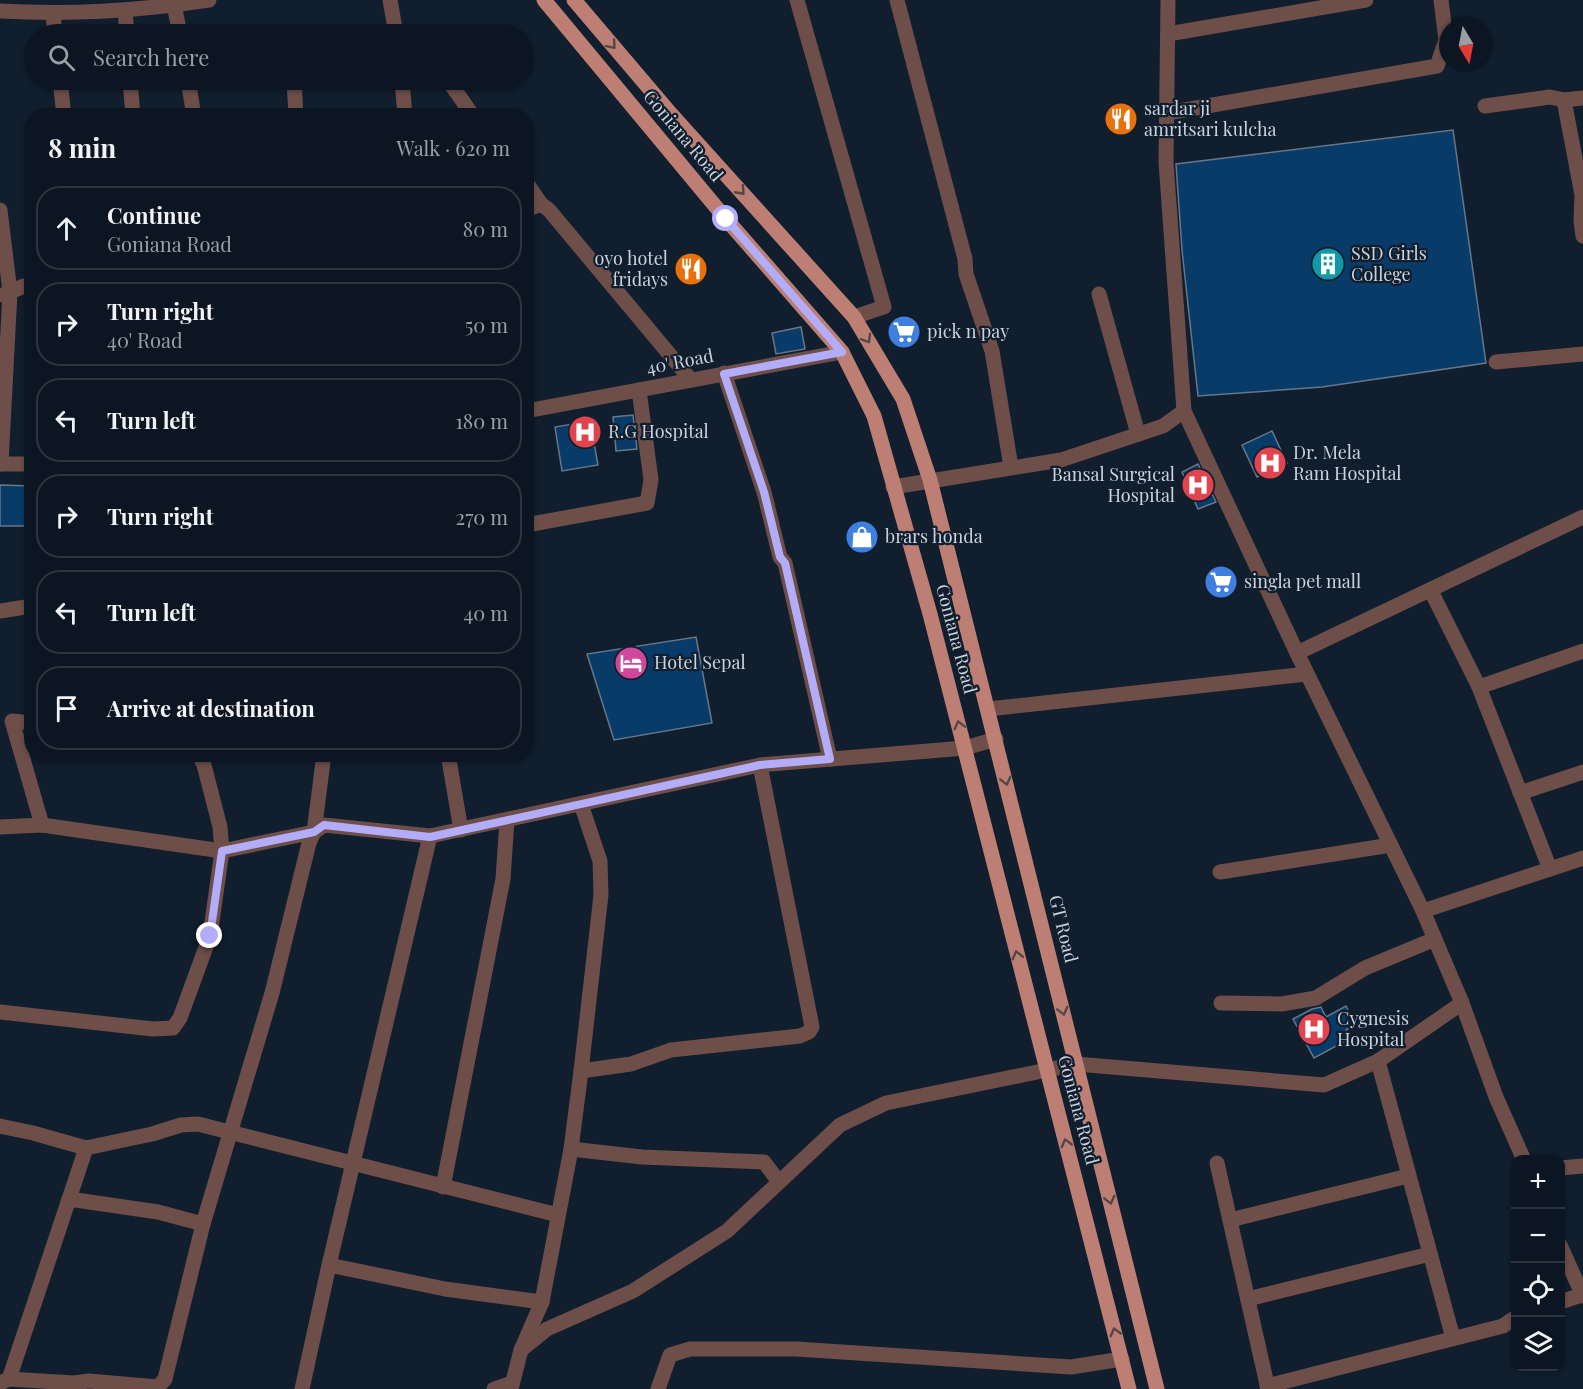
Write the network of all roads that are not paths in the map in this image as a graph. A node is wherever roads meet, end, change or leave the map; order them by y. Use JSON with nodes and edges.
{"nodes":[{"id":1,"x":209,"y":0,"type":"edge"},
{"id":2,"x":390,"y":0,"type":"edge"},
{"id":3,"x":544,"y":0,"type":"edge"},
{"id":4,"x":574,"y":0,"type":"edge"},
{"id":5,"x":796,"y":0,"type":"edge"},
{"id":6,"x":897,"y":0,"type":"edge"},
{"id":7,"x":1168,"y":0,"type":"edge"},
{"id":8,"x":1366,"y":0,"type":"edge"},
{"id":9,"x":1441,"y":0,"type":"edge"},
{"id":10,"x":174,"y":3,"type":"edge"},
{"id":11,"x":0,"y":11,"type":"edge"},
{"id":12,"x":125,"y":11,"type":"junction"},
{"id":13,"x":53,"y":14,"type":"junction"},
{"id":14,"x":54,"y":24,"type":"edge"},
{"id":15,"x":126,"y":24,"type":"edge"},
{"id":16,"x":178,"y":24,"type":"edge"},
{"id":17,"x":394,"y":24,"type":"edge"},
{"id":18,"x":1168,"y":34,"type":"junction"},
{"id":19,"x":61,"y":90,"type":"edge"},
{"id":20,"x":131,"y":90,"type":"edge"},
{"id":21,"x":190,"y":90,"type":"edge"},
{"id":22,"x":295,"y":90,"type":"edge"},
{"id":23,"x":403,"y":90,"type":"edge"},
{"id":24,"x":455,"y":90,"type":"edge"},
{"id":25,"x":1583,"y":98,"type":"edge"},
{"id":26,"x":1564,"y":100,"type":"junction"},
{"id":27,"x":1485,"y":106,"type":"dead end"},
{"id":28,"x":63,"y":108,"type":"edge"},
{"id":29,"x":132,"y":108,"type":"edge"},
{"id":30,"x":193,"y":108,"type":"edge"},
{"id":31,"x":296,"y":108,"type":"edge"},
{"id":32,"x":404,"y":108,"type":"edge"},
{"id":33,"x":468,"y":108,"type":"edge"},
{"id":34,"x":1167,"y":112,"type":"junction"},
{"id":35,"x":1582,"y":195,"type":"edge"},
{"id":36,"x":534,"y":207,"type":"edge"},
{"id":37,"x":0,"y":210,"type":"edge"},
{"id":38,"x":1583,"y":236,"type":"edge"},
{"id":39,"x":24,"y":288,"type":"edge"},
{"id":40,"x":5,"y":294,"type":"edge"},
{"id":41,"x":1099,"y":294,"type":"dead end"},
{"id":42,"x":854,"y":317,"type":"junction"},
{"id":43,"x":842,"y":352,"type":"junction"},
{"id":44,"x":1583,"y":354,"type":"edge"},
{"id":45,"x":1496,"y":362,"type":"dead end"},
{"id":46,"x":724,"y":374,"type":"junction"},
{"id":47,"x":691,"y":380,"type":"junction"},
{"id":48,"x":639,"y":390,"type":"junction"},
{"id":49,"x":534,"y":410,"type":"edge"},
{"id":50,"x":1184,"y":411,"type":"junction"},
{"id":51,"x":1138,"y":434,"type":"junction"},
{"id":52,"x":1,"y":464,"type":"edge"},
{"id":53,"x":24,"y":464,"type":"edge"},
{"id":54,"x":1011,"y":467,"type":"junction"},
{"id":55,"x":930,"y":480,"type":"junction"},
{"id":56,"x":893,"y":487,"type":"junction"},
{"id":57,"x":1583,"y":517,"type":"edge"},
{"id":58,"x":534,"y":524,"type":"edge"},
{"id":59,"x":1431,"y":591,"type":"junction"},
{"id":60,"x":24,"y":607,"type":"edge"},
{"id":61,"x":0,"y":611,"type":"edge"},
{"id":62,"x":1583,"y":651,"type":"edge"},
{"id":63,"x":1297,"y":653,"type":"junction"},
{"id":64,"x":1307,"y":674,"type":"junction"},
{"id":65,"x":1479,"y":687,"type":"junction"},
{"id":66,"x":988,"y":709,"type":"junction"},
{"id":67,"x":24,"y":722,"type":"edge"},
{"id":68,"x":996,"y":739,"type":"junction"},
{"id":69,"x":964,"y":748,"type":"junction"},
{"id":70,"x":830,"y":759,"type":"junction"},
{"id":71,"x":203,"y":762,"type":"edge"},
{"id":72,"x":323,"y":762,"type":"edge"},
{"id":73,"x":449,"y":762,"type":"edge"},
{"id":74,"x":760,"y":765,"type":"junction"},
{"id":75,"x":1583,"y":772,"type":"edge"},
{"id":76,"x":1520,"y":793,"type":"junction"},
{"id":77,"x":581,"y":804,"type":"junction"},
{"id":78,"x":507,"y":820,"type":"junction"},
{"id":79,"x":42,"y":825,"type":"junction"},
{"id":80,"x":0,"y":827,"type":"edge"},
{"id":81,"x":461,"y":830,"type":"junction"},
{"id":82,"x":314,"y":832,"type":"junction"},
{"id":83,"x":430,"y":837,"type":"junction"},
{"id":84,"x":1391,"y":845,"type":"junction"},
{"id":85,"x":222,"y":851,"type":"junction"},
{"id":86,"x":1583,"y":858,"type":"edge"},
{"id":87,"x":1550,"y":869,"type":"junction"},
{"id":88,"x":1220,"y":872,"type":"dead end"},
{"id":89,"x":1423,"y":911,"type":"junction"},
{"id":90,"x":1435,"y":939,"type":"junction"},
{"id":91,"x":1221,"y":1003,"type":"dead end"},
{"id":92,"x":1462,"y":1003,"type":"junction"},
{"id":93,"x":0,"y":1012,"type":"edge"},
{"id":94,"x":1378,"y":1061,"type":"junction"},
{"id":95,"x":1076,"y":1064,"type":"junction"},
{"id":96,"x":1047,"y":1070,"type":"junction"},
{"id":97,"x":581,"y":1071,"type":"junction"},
{"id":98,"x":0,"y":1126,"type":"edge"},
{"id":99,"x":231,"y":1131,"type":"junction"},
{"id":100,"x":86,"y":1148,"type":"junction"},
{"id":101,"x":571,"y":1149,"type":"junction"},
{"id":102,"x":1522,"y":1155,"type":"edge"},
{"id":103,"x":353,"y":1163,"type":"junction"},
{"id":104,"x":1217,"y":1163,"type":"dead end"},
{"id":105,"x":1583,"y":1166,"type":"edge"},
{"id":106,"x":1565,"y":1168,"type":"edge"},
{"id":107,"x":1408,"y":1176,"type":"junction"},
{"id":108,"x":779,"y":1182,"type":"junction"},
{"id":109,"x":443,"y":1186,"type":"junction"},
{"id":110,"x":69,"y":1199,"type":"junction"},
{"id":111,"x":558,"y":1215,"type":"junction"},
{"id":112,"x":1230,"y":1220,"type":"junction"},
{"id":113,"x":203,"y":1224,"type":"junction"},
{"id":114,"x":1430,"y":1254,"type":"junction"},
{"id":115,"x":1565,"y":1256,"type":"edge"},
{"id":116,"x":329,"y":1265,"type":"junction"},
{"id":117,"x":1583,"y":1296,"type":"edge"},
{"id":118,"x":1248,"y":1299,"type":"junction"},
{"id":119,"x":1565,"y":1301,"type":"edge"},
{"id":120,"x":542,"y":1302,"type":"junction"},
{"id":121,"x":1511,"y":1320,"type":"edge"},
{"id":122,"x":1453,"y":1338,"type":"junction"},
{"id":123,"x":521,"y":1350,"type":"junction"},
{"id":124,"x":1122,"y":1359,"type":"junction"},
{"id":125,"x":4,"y":1381,"type":"edge"},
{"id":126,"x":511,"y":1386,"type":"edge"},
{"id":127,"x":158,"y":1388,"type":"edge"},
{"id":128,"x":1268,"y":1388,"type":"edge"},
{"id":129,"x":302,"y":1389,"type":"edge"},
{"id":130,"x":494,"y":1389,"type":"edge"},
{"id":131,"x":658,"y":1389,"type":"edge"},
{"id":132,"x":1129,"y":1389,"type":"edge"},
{"id":133,"x":1156,"y":1389,"type":"edge"}],
"edges":[{"from":1,"to":10,"type":"street"},
{"from":2,"to":17,"type":"street"},
{"from":3,"to":43,"type":"main road","name":"Goniana Road"},
{"from":4,"to":42,"type":"main road","name":"Goniana Road","one_way":true},
{"from":5,"to":42,"type":"street"},
{"from":6,"to":54,"type":"street"},
{"from":7,"to":18,"type":"street"},
{"from":8,"to":18,"type":"street"},
{"from":9,"to":34,"type":"street"},
{"from":10,"to":12,"type":"street"},
{"from":10,"to":16,"type":"street"},
{"from":11,"to":13,"type":"street"},
{"from":12,"to":13,"type":"street"},
{"from":12,"to":15,"type":"street"},
{"from":13,"to":14,"type":"street"},
{"from":18,"to":34,"type":"street"},
{"from":19,"to":28,"type":"street"},
{"from":20,"to":29,"type":"street"},
{"from":21,"to":30,"type":"street"},
{"from":22,"to":31,"type":"street"},
{"from":23,"to":32,"type":"street"},
{"from":24,"to":33,"type":"street"},
{"from":25,"to":26,"type":"street"},
{"from":26,"to":27,"type":"street"},
{"from":26,"to":35,"type":"street"},
{"from":34,"to":50,"type":"street"},
{"from":35,"to":38,"type":"street"},
{"from":36,"to":47,"type":"street"},
{"from":37,"to":40,"type":"street"},
{"from":39,"to":40,"type":"street"},
{"from":40,"to":52,"type":"street"},
{"from":41,"to":51,"type":"street"},
{"from":42,"to":55,"type":"main road","name":"Goniana Road","one_way":true},
{"from":43,"to":46,"type":"street","name":"40' Road"},
{"from":43,"to":56,"type":"main road","name":"Goniana Road"},
{"from":44,"to":45,"type":"street"},
{"from":46,"to":47,"type":"street","name":"40' Road"},
{"from":46,"to":70,"type":"street"},
{"from":47,"to":48,"type":"street","name":"40' Road"},
{"from":48,"to":49,"type":"street","name":"40' Road"},
{"from":48,"to":58,"type":"street"},
{"from":50,"to":51,"type":"street"},
{"from":50,"to":63,"type":"street"},
{"from":51,"to":54,"type":"street"},
{"from":52,"to":53,"type":"street"},
{"from":54,"to":55,"type":"street"},
{"from":55,"to":56,"type":"street"},
{"from":55,"to":66,"type":"main road","name":"GT Road"},
{"from":69,"to":56,"type":"main road","name":"Goniana Road","one_way":true},
{"from":57,"to":59,"type":"street"},
{"from":59,"to":63,"type":"street"},
{"from":59,"to":65,"type":"street"},
{"from":60,"to":61,"type":"street"},
{"from":62,"to":65,"type":"street"},
{"from":63,"to":64,"type":"street"},
{"from":64,"to":66,"type":"street"},
{"from":64,"to":84,"type":"street"},
{"from":65,"to":76,"type":"street"},
{"from":66,"to":68,"type":"main road","name":"GT Road"},
{"from":67,"to":79,"type":"street"},
{"from":68,"to":69,"type":"street"},
{"from":68,"to":95,"type":"main road","name":"GT Road","one_way":true},
{"from":69,"to":70,"type":"street"},
{"from":96,"to":69,"type":"main road","name":"Goniana Road","one_way":true},
{"from":70,"to":74,"type":"street"},
{"from":71,"to":85,"type":"street"},
{"from":72,"to":82,"type":"street"},
{"from":73,"to":81,"type":"street"},
{"from":74,"to":77,"type":"street"},
{"from":74,"to":97,"type":"street"},
{"from":75,"to":76,"type":"street"},
{"from":76,"to":87,"type":"street"},
{"from":77,"to":78,"type":"street"},
{"from":77,"to":97,"type":"street"},
{"from":78,"to":81,"type":"street"},
{"from":78,"to":109,"type":"street"},
{"from":79,"to":80,"type":"street"},
{"from":79,"to":85,"type":"street"},
{"from":81,"to":83,"type":"street"},
{"from":82,"to":83,"type":"street"},
{"from":82,"to":85,"type":"street"},
{"from":82,"to":99,"type":"street"},
{"from":83,"to":103,"type":"street"},
{"from":84,"to":88,"type":"street"},
{"from":84,"to":89,"type":"street"},
{"from":85,"to":93,"type":"street"},
{"from":86,"to":87,"type":"street"},
{"from":87,"to":89,"type":"street"},
{"from":89,"to":90,"type":"street"},
{"from":90,"to":91,"type":"street"},
{"from":90,"to":92,"type":"street"},
{"from":92,"to":94,"type":"street"},
{"from":92,"to":102,"type":"street"},
{"from":94,"to":95,"type":"street"},
{"from":94,"to":107,"type":"street"},
{"from":95,"to":96,"type":"street"},
{"from":95,"to":133,"type":"main road","name":"GT Road","one_way":true},
{"from":96,"to":108,"type":"street"},
{"from":124,"to":96,"type":"main road","name":"Goniana Road","one_way":true},
{"from":97,"to":101,"type":"street"},
{"from":98,"to":100,"type":"street"},
{"from":99,"to":100,"type":"street"},
{"from":99,"to":103,"type":"street"},
{"from":99,"to":113,"type":"street"},
{"from":100,"to":110,"type":"street"},
{"from":101,"to":108,"type":"street"},
{"from":101,"to":111,"type":"street"},
{"from":103,"to":109,"type":"street"},
{"from":103,"to":116,"type":"street"},
{"from":104,"to":112,"type":"street"},
{"from":105,"to":106,"type":"street"},
{"from":107,"to":112,"type":"street"},
{"from":107,"to":114,"type":"street"},
{"from":108,"to":123,"type":"street"},
{"from":109,"to":111,"type":"street"},
{"from":110,"to":113,"type":"street"},
{"from":110,"to":125,"type":"street"},
{"from":111,"to":120,"type":"street"},
{"from":112,"to":118,"type":"street"},
{"from":113,"to":127,"type":"street"},
{"from":114,"to":118,"type":"street"},
{"from":114,"to":122,"type":"street"},
{"from":115,"to":117,"type":"street"},
{"from":116,"to":120,"type":"street"},
{"from":116,"to":129,"type":"street"},
{"from":117,"to":119,"type":"street"},
{"from":118,"to":128,"type":"street"},
{"from":120,"to":123,"type":"street"},
{"from":121,"to":122,"type":"street"},
{"from":122,"to":128,"type":"street"},
{"from":123,"to":126,"type":"street"},
{"from":124,"to":131,"type":"street"},
{"from":124,"to":132,"type":"main road","name":"Goniana Road"},
{"from":125,"to":127,"type":"street"},
{"from":126,"to":130,"type":"street"}]}
